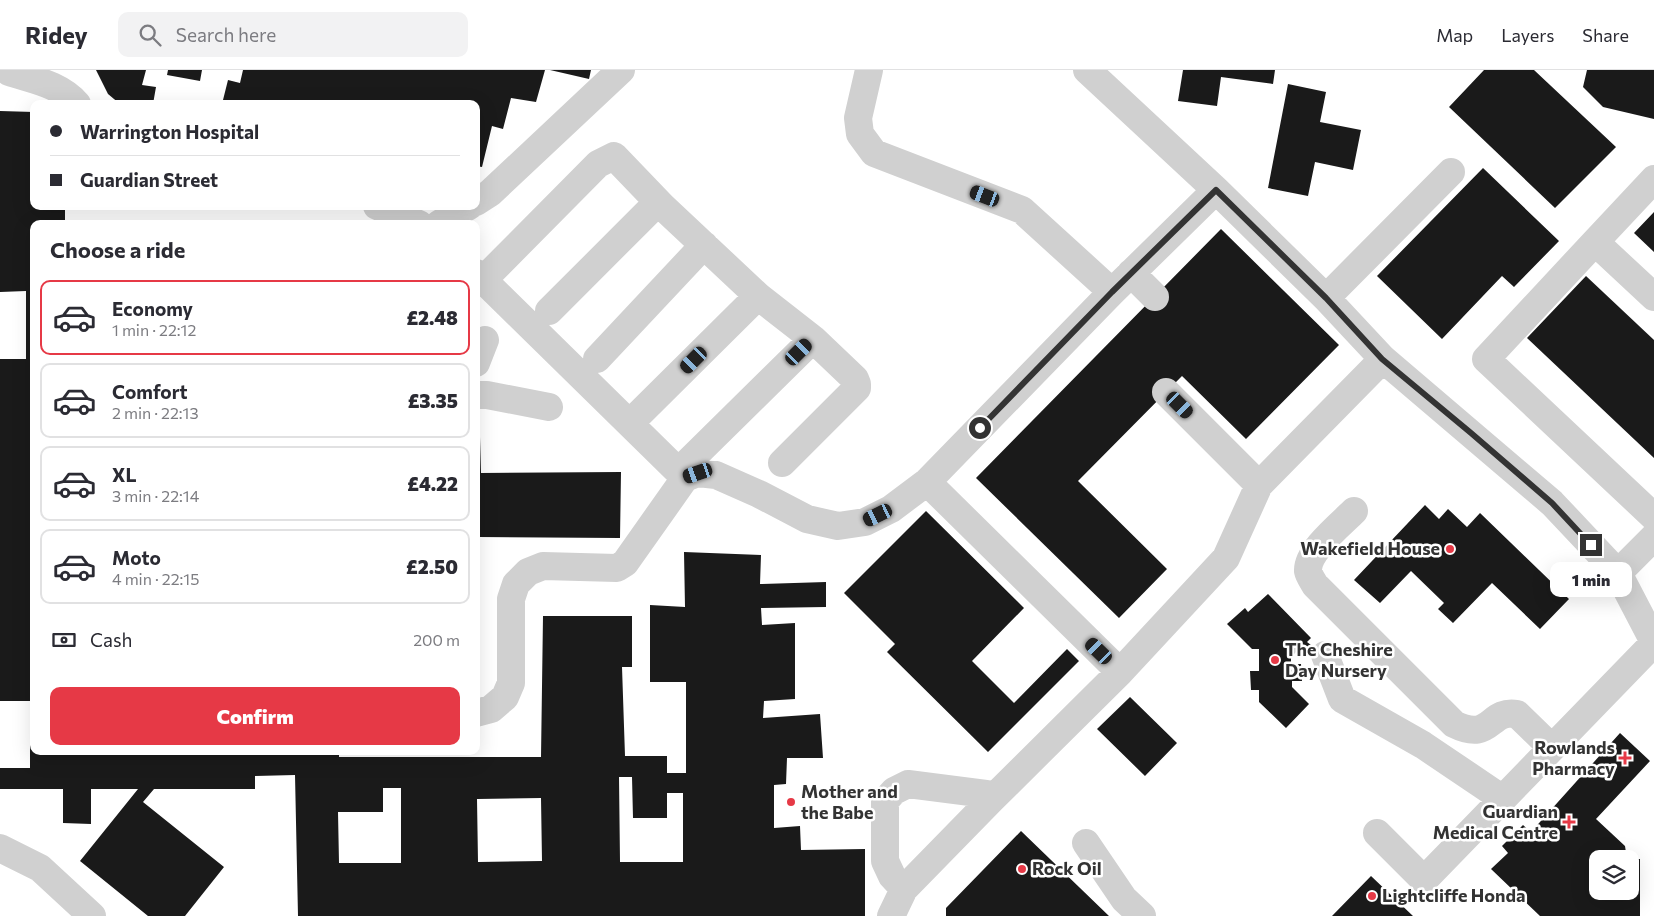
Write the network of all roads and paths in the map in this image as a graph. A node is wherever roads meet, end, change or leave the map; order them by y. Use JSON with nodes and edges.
{"nodes":[{"id":1,"x":622,"y":70,"type":"edge"},
{"id":2,"x":869,"y":70,"type":"edge"},
{"id":3,"x":1087,"y":70,"type":"edge"},
{"id":4,"x":9,"y":72,"type":"dead end"},
{"id":5,"x":73,"y":100,"type":"edge"},
{"id":6,"x":1451,"y":172,"type":"dead end"},
{"id":7,"x":1654,"y":179,"type":"edge"},
{"id":8,"x":1216,"y":190,"type":"junction"},
{"id":9,"x":480,"y":200,"type":"edge"},
{"id":10,"x":658,"y":202,"type":"junction"},
{"id":11,"x":386,"y":210,"type":"edge"},
{"id":12,"x":462,"y":210,"type":"edge"},
{"id":13,"x":410,"y":220,"type":"edge"},
{"id":14,"x":446,"y":220,"type":"edge"},
{"id":15,"x":1595,"y":242,"type":"junction"},
{"id":16,"x":704,"y":245,"type":"junction"},
{"id":17,"x":1131,"y":274,"type":"junction"},
{"id":18,"x":480,"y":276,"type":"edge"},
{"id":19,"x":480,"y":278,"type":"edge"},
{"id":20,"x":1112,"y":292,"type":"junction"},
{"id":21,"x":758,"y":296,"type":"junction"},
{"id":22,"x":1155,"y":297,"type":"dead end"},
{"id":23,"x":1654,"y":297,"type":"edge"},
{"id":24,"x":1326,"y":298,"type":"junction"},
{"id":25,"x":549,"y":311,"type":"dead end"},
{"id":26,"x":813,"y":339,"type":"junction"},
{"id":27,"x":597,"y":359,"type":"dead end"},
{"id":28,"x":1382,"y":359,"type":"junction"},
{"id":29,"x":1166,"y":392,"type":"dead end"},
{"id":30,"x":480,"y":395,"type":"edge"},
{"id":31,"x":549,"y":406,"type":"dead end"},
{"id":32,"x":630,"y":424,"type":"junction"},
{"id":33,"x":782,"y":463,"type":"dead end"},
{"id":34,"x":682,"y":475,"type":"junction"},
{"id":35,"x":927,"y":482,"type":"junction"},
{"id":36,"x":1259,"y":485,"type":"junction"},
{"id":37,"x":1354,"y":512,"type":"dead end"},
{"id":38,"x":1654,"y":517,"type":"edge"},
{"id":39,"x":1654,"y":537,"type":"edge"},
{"id":40,"x":1618,"y":573,"type":"junction"},
{"id":41,"x":1654,"y":642,"type":"edge"},
{"id":42,"x":1325,"y":655,"type":"dead end"},
{"id":43,"x":1120,"y":672,"type":"junction"},
{"id":44,"x":480,"y":712,"type":"edge"},
{"id":45,"x":1552,"y":748,"type":"junction"},
{"id":46,"x":1503,"y":799,"type":"junction"},
{"id":47,"x":991,"y":800,"type":"junction"},
{"id":48,"x":1376,"y":833,"type":"dead end"},
{"id":49,"x":1086,"y":843,"type":"dead end"},
{"id":50,"x":0,"y":848,"type":"edge"},
{"id":51,"x":904,"y":890,"type":"junction"},
{"id":52,"x":92,"y":916,"type":"edge"},
{"id":53,"x":891,"y":916,"type":"edge"},
{"id":54,"x":1142,"y":916,"type":"edge"}],
"edges":[{"from":1,"to":9,"type":"street"},
{"from":2,"to":20,"type":"street"},
{"from":3,"to":8,"type":"street"},
{"from":4,"to":5,"type":"street"},
{"from":6,"to":24,"type":"street"},
{"from":7,"to":15,"type":"street"},
{"from":8,"to":17,"type":"street"},
{"from":8,"to":24,"type":"street"},
{"from":10,"to":16,"type":"street"},
{"from":10,"to":18,"type":"street"},
{"from":10,"to":25,"type":"street"},
{"from":11,"to":13,"type":"street"},
{"from":12,"to":14,"type":"street"},
{"from":15,"to":23,"type":"street"},
{"from":15,"to":38,"type":"street"},
{"from":16,"to":21,"type":"street"},
{"from":16,"to":27,"type":"street"},
{"from":17,"to":20,"type":"street"},
{"from":17,"to":22,"type":"street"},
{"from":19,"to":32,"type":"street"},
{"from":20,"to":35,"type":"street"},
{"from":21,"to":26,"type":"street"},
{"from":21,"to":32,"type":"street"},
{"from":24,"to":28,"type":"street"},
{"from":26,"to":33,"type":"street"},
{"from":26,"to":34,"type":"street"},
{"from":28,"to":36,"type":"street"},
{"from":28,"to":40,"type":"street"},
{"from":29,"to":36,"type":"street"},
{"from":30,"to":31,"type":"street"},
{"from":32,"to":34,"type":"street"},
{"from":34,"to":35,"type":"street"},
{"from":34,"to":44,"type":"street"},
{"from":35,"to":43,"type":"street"},
{"from":36,"to":43,"type":"street"},
{"from":37,"to":45,"type":"street"},
{"from":39,"to":40,"type":"street"},
{"from":40,"to":41,"type":"street"},
{"from":41,"to":45,"type":"street"},
{"from":42,"to":46,"type":"street"},
{"from":43,"to":47,"type":"street"},
{"from":45,"to":46,"type":"street"},
{"from":46,"to":48,"type":"street"},
{"from":47,"to":51,"type":"street"},
{"from":47,"to":51,"type":"street"},
{"from":49,"to":54,"type":"street"},
{"from":50,"to":52,"type":"street"},
{"from":51,"to":53,"type":"street"}]}
